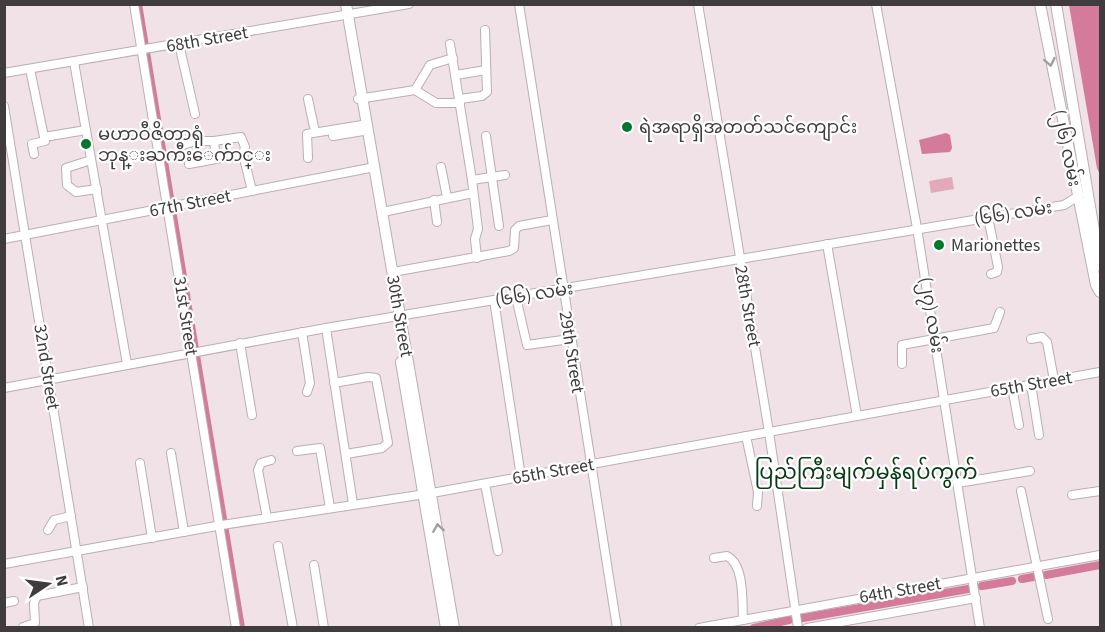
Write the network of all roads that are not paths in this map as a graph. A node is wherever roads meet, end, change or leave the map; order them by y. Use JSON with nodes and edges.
{"nodes":[{"id":1,"x":134,"y":4,"type":"edge"},
{"id":2,"x":409,"y":4,"type":"edge"},
{"id":3,"x":519,"y":4,"type":"edge"},
{"id":4,"x":698,"y":4,"type":"edge"},
{"id":5,"x":876,"y":4,"type":"edge"},
{"id":6,"x":1040,"y":4,"type":"edge"},
{"id":7,"x":1056,"y":4,"type":"edge"},
{"id":8,"x":345,"y":10,"type":"edge"},
{"id":9,"x":485,"y":30,"type":"dead end"},
{"id":10,"x":179,"y":44,"type":"junction"},
{"id":11,"x":450,"y":44,"type":"dead end"},
{"id":12,"x":143,"y":50,"type":"junction"},
{"id":13,"x":453,"y":58,"type":"junction"},
{"id":14,"x":74,"y":62,"type":"junction"},
{"id":15,"x":30,"y":69,"type":"junction"},
{"id":16,"x":486,"y":70,"type":"junction"},
{"id":17,"x":4,"y":73,"type":"edge"},
{"id":18,"x":456,"y":75,"type":"junction"},
{"id":19,"x":414,"y":90,"type":"junction"},
{"id":20,"x":308,"y":99,"type":"dead end"},
{"id":21,"x":360,"y":99,"type":"junction"},
{"id":22,"x":460,"y":101,"type":"junction"},
{"id":23,"x":4,"y":106,"type":"edge"},
{"id":24,"x":195,"y":114,"type":"dead end"},
{"id":25,"x":362,"y":128,"type":"junction"},
{"id":26,"x":86,"y":130,"type":"junction"},
{"id":27,"x":315,"y":132,"type":"junction"},
{"id":28,"x":333,"y":136,"type":"dead end"},
{"id":29,"x":486,"y":136,"type":"dead end"},
{"id":30,"x":44,"y":139,"type":"junction"},
{"id":31,"x":214,"y":141,"type":"junction"},
{"id":32,"x":183,"y":145,"type":"dead end"},
{"id":33,"x":47,"y":150,"type":"dead end"},
{"id":34,"x":34,"y":154,"type":"dead end"},
{"id":35,"x":243,"y":154,"type":"junction"},
{"id":36,"x":308,"y":158,"type":"dead end"},
{"id":37,"x":216,"y":159,"type":"junction"},
{"id":38,"x":91,"y":160,"type":"junction"},
{"id":39,"x":189,"y":164,"type":"dead end"},
{"id":40,"x":372,"y":167,"type":"junction"},
{"id":41,"x":441,"y":167,"type":"dead end"},
{"id":42,"x":505,"y":175,"type":"dead end"},
{"id":43,"x":492,"y":177,"type":"junction"},
{"id":44,"x":472,"y":180,"type":"junction"},
{"id":45,"x":97,"y":189,"type":"junction"},
{"id":46,"x":252,"y":191,"type":"junction"},
{"id":47,"x":473,"y":193,"type":"junction"},
{"id":48,"x":1101,"y":194,"type":"edge"},
{"id":49,"x":1083,"y":196,"type":"junction"},
{"id":50,"x":447,"y":198,"type":"junction"},
{"id":51,"x":434,"y":200,"type":"junction"},
{"id":52,"x":1064,"y":205,"type":"junction"},
{"id":53,"x":169,"y":207,"type":"junction"},
{"id":54,"x":1090,"y":208,"type":"edge"},
{"id":55,"x":383,"y":212,"type":"junction"},
{"id":56,"x":988,"y":217,"type":"junction"},
{"id":57,"x":104,"y":220,"type":"junction"},
{"id":58,"x":552,"y":220,"type":"junction"},
{"id":59,"x":437,"y":222,"type":"dead end"},
{"id":60,"x":499,"y":226,"type":"dead end"},
{"id":61,"x":917,"y":228,"type":"junction"},
{"id":62,"x":27,"y":235,"type":"junction"},
{"id":63,"x":4,"y":239,"type":"edge"},
{"id":64,"x":827,"y":244,"type":"junction"},
{"id":65,"x":477,"y":258,"type":"junction"},
{"id":66,"x":739,"y":259,"type":"junction"},
{"id":67,"x":1101,"y":266,"type":"edge"},
{"id":68,"x":393,"y":272,"type":"junction"},
{"id":69,"x":991,"y":274,"type":"dead end"},
{"id":70,"x":563,"y":289,"type":"junction"},
{"id":71,"x":1100,"y":290,"type":"edge"},
{"id":72,"x":516,"y":297,"type":"junction"},
{"id":73,"x":494,"y":300,"type":"junction"},
{"id":74,"x":1000,"y":312,"type":"dead end"},
{"id":75,"x":397,"y":316,"type":"junction"},
{"id":76,"x":326,"y":328,"type":"junction"},
{"id":77,"x":302,"y":332,"type":"junction"},
{"id":78,"x":570,"y":339,"type":"junction"},
{"id":79,"x":936,"y":339,"type":"junction"},
{"id":80,"x":1031,"y":339,"type":"dead end"},
{"id":81,"x":240,"y":343,"type":"junction"},
{"id":82,"x":198,"y":351,"type":"junction"},
{"id":83,"x":127,"y":364,"type":"junction"},
{"id":84,"x":902,"y":364,"type":"dead end"},
{"id":85,"x":1101,"y":372,"type":"edge"},
{"id":86,"x":49,"y":380,"type":"junction"},
{"id":87,"x":1054,"y":380,"type":"junction"},
{"id":88,"x":334,"y":383,"type":"junction"},
{"id":89,"x":1031,"y":384,"type":"junction"},
{"id":90,"x":1012,"y":387,"type":"junction"},
{"id":91,"x":4,"y":388,"type":"edge"},
{"id":92,"x":307,"y":392,"type":"dead end"},
{"id":93,"x":946,"y":399,"type":"junction"},
{"id":94,"x":252,"y":415,"type":"dead end"},
{"id":95,"x":857,"y":416,"type":"junction"},
{"id":96,"x":1019,"y":425,"type":"dead end"},
{"id":97,"x":769,"y":432,"type":"junction"},
{"id":98,"x":1040,"y":435,"type":"dead end"},
{"id":99,"x":746,"y":436,"type":"junction"},
{"id":100,"x":297,"y":451,"type":"dead end"},
{"id":101,"x":171,"y":453,"type":"dead end"},
{"id":102,"x":346,"y":454,"type":"junction"},
{"id":103,"x":271,"y":460,"type":"dead end"},
{"id":104,"x":140,"y":463,"type":"dead end"},
{"id":105,"x":590,"y":465,"type":"junction"},
{"id":106,"x":1030,"y":471,"type":"dead end"},
{"id":107,"x":521,"y":477,"type":"junction"},
{"id":108,"x":485,"y":483,"type":"junction"},
{"id":109,"x":958,"y":483,"type":"junction"},
{"id":110,"x":1021,"y":491,"type":"dead end"},
{"id":111,"x":1101,"y":491,"type":"edge"},
{"id":112,"x":427,"y":494,"type":"junction"},
{"id":113,"x":1072,"y":495,"type":"dead end"},
{"id":114,"x":353,"y":504,"type":"junction"},
{"id":115,"x":757,"y":506,"type":"dead end"},
{"id":116,"x":330,"y":508,"type":"junction"},
{"id":117,"x":71,"y":516,"type":"junction"},
{"id":118,"x":267,"y":519,"type":"junction"},
{"id":119,"x":224,"y":525,"type":"junction"},
{"id":120,"x":48,"y":531,"type":"dead end"},
{"id":121,"x":184,"y":532,"type":"junction"},
{"id":122,"x":152,"y":538,"type":"junction"},
{"id":123,"x":278,"y":546,"type":"dead end"},
{"id":124,"x":498,"y":551,"type":"dead end"},
{"id":125,"x":77,"y":553,"type":"junction"},
{"id":126,"x":1101,"y":555,"type":"edge"},
{"id":127,"x":714,"y":558,"type":"dead end"},
{"id":128,"x":4,"y":564,"type":"edge"},
{"id":129,"x":314,"y":565,"type":"dead end"},
{"id":130,"x":1039,"y":572,"type":"junction"},
{"id":131,"x":83,"y":586,"type":"junction"},
{"id":132,"x":974,"y":587,"type":"junction"},
{"id":133,"x":14,"y":601,"type":"dead end"},
{"id":134,"x":4,"y":603,"type":"edge"},
{"id":135,"x":797,"y":618,"type":"edge"},
{"id":136,"x":1048,"y":619,"type":"dead end"},
{"id":137,"x":743,"y":620,"type":"junction"},
{"id":138,"x":23,"y":627,"type":"edge"},
{"id":139,"x":89,"y":627,"type":"edge"},
{"id":140,"x":236,"y":627,"type":"edge"},
{"id":141,"x":293,"y":627,"type":"edge"},
{"id":142,"x":324,"y":627,"type":"edge"},
{"id":143,"x":446,"y":627,"type":"edge"},
{"id":144,"x":454,"y":627,"type":"edge"},
{"id":145,"x":617,"y":627,"type":"edge"},
{"id":146,"x":699,"y":627,"type":"edge"},
{"id":147,"x":807,"y":627,"type":"edge"},
{"id":148,"x":980,"y":627,"type":"edge"}],
"edges":[{"from":1,"to":12,"type":"street","name":"31st Street"},
{"from":2,"to":8,"type":"street","name":"68th Street"},
{"from":3,"to":58,"type":"street","name":"29th Street"},
{"from":4,"to":66,"type":"street","name":"28th Street"},
{"from":5,"to":61,"type":"street","name":"(၂၇) လမ်း"},
{"from":6,"to":49,"type":"main road","name":"(၂၆) လမ်း","one_way":true},
{"from":7,"to":49,"type":"main road","name":"(၂၆) လမ်း"},
{"from":8,"to":10,"type":"street","name":"68th Street"},
{"from":8,"to":21,"type":"main road","name":"30th Street"},
{"from":9,"to":16,"type":"street"},
{"from":10,"to":12,"type":"street","name":"68th Street"},
{"from":10,"to":24,"type":"street"},
{"from":11,"to":13,"type":"street"},
{"from":12,"to":14,"type":"street","name":"68th Street"},
{"from":12,"to":53,"type":"street","name":"31st Street"},
{"from":13,"to":18,"type":"street"},
{"from":13,"to":19,"type":"street"},
{"from":14,"to":15,"type":"street","name":"68th Street"},
{"from":14,"to":26,"type":"street"},
{"from":15,"to":17,"type":"street","name":"68th Street"},
{"from":15,"to":30,"type":"street"},
{"from":16,"to":18,"type":"street"},
{"from":16,"to":22,"type":"street"},
{"from":18,"to":22,"type":"street"},
{"from":19,"to":21,"type":"street"},
{"from":19,"to":22,"type":"street"},
{"from":20,"to":27,"type":"street"},
{"from":21,"to":25,"type":"main road","name":"30th Street"},
{"from":21,"to":40,"type":"main road","name":"30th Street"},
{"from":22,"to":44,"type":"street"},
{"from":23,"to":62,"type":"street","name":"32nd Street"},
{"from":25,"to":27,"type":"street"},
{"from":25,"to":28,"type":"street"},
{"from":25,"to":40,"type":"main road","name":"30th Street"},
{"from":26,"to":30,"type":"street"},
{"from":26,"to":38,"type":"street"},
{"from":27,"to":36,"type":"street"},
{"from":29,"to":43,"type":"street"},
{"from":30,"to":33,"type":"street"},
{"from":30,"to":34,"type":"street"},
{"from":31,"to":32,"type":"street"},
{"from":31,"to":35,"type":"street"},
{"from":31,"to":37,"type":"street"},
{"from":35,"to":37,"type":"street"},
{"from":35,"to":46,"type":"street"},
{"from":37,"to":39,"type":"street"},
{"from":38,"to":45,"type":"street"},
{"from":38,"to":45,"type":"street"},
{"from":40,"to":46,"type":"street","name":"67th Street"},
{"from":40,"to":55,"type":"main road","name":"30th Street"},
{"from":40,"to":75,"type":"main road","name":"30th Street"},
{"from":41,"to":50,"type":"street"},
{"from":42,"to":43,"type":"street"},
{"from":43,"to":44,"type":"street"},
{"from":43,"to":60,"type":"street"},
{"from":44,"to":47,"type":"street"},
{"from":45,"to":57,"type":"street"},
{"from":46,"to":53,"type":"street","name":"67th Street"},
{"from":47,"to":50,"type":"street"},
{"from":47,"to":65,"type":"street"},
{"from":48,"to":49,"type":"main road","name":"(၆၆) လမ်း"},
{"from":49,"to":52,"type":"street","name":"(၆၆) လမ်း"},
{"from":49,"to":54,"type":"main road","name":"(၂၆) လမ်း"},
{"from":50,"to":51,"type":"street"},
{"from":51,"to":55,"type":"street"},
{"from":51,"to":59,"type":"street"},
{"from":52,"to":54,"type":"street","name":"(၆၆) လမ်း"},
{"from":52,"to":56,"type":"street","name":"(၆၆) လမ်း"},
{"from":53,"to":57,"type":"street","name":"67th Street"},
{"from":53,"to":82,"type":"street","name":"31st Street"},
{"from":54,"to":67,"type":"main road","name":"(၂၆) လမ်း"},
{"from":54,"to":71,"type":"main road","name":"(၂၆) လမ်း"},
{"from":55,"to":68,"type":"main road","name":"30th Street"},
{"from":56,"to":61,"type":"street","name":"(၆၆) လမ်း"},
{"from":56,"to":69,"type":"street"},
{"from":57,"to":62,"type":"street","name":"67th Street"},
{"from":57,"to":83,"type":"street"},
{"from":58,"to":65,"type":"street"},
{"from":58,"to":70,"type":"street","name":"29th Street"},
{"from":61,"to":64,"type":"street","name":"(၆၆) လမ်း"},
{"from":61,"to":79,"type":"street","name":"(၂၇) လမ်း"},
{"from":62,"to":63,"type":"street","name":"67th Street"},
{"from":62,"to":86,"type":"street","name":"32nd Street"},
{"from":64,"to":66,"type":"street","name":"(၆၆) လမ်း"},
{"from":64,"to":95,"type":"street"},
{"from":65,"to":68,"type":"street"},
{"from":66,"to":70,"type":"street","name":"(၆၆) လမ်း"},
{"from":66,"to":97,"type":"street","name":"28th Street"},
{"from":68,"to":75,"type":"main road","name":"30th Street"},
{"from":70,"to":72,"type":"street","name":"(၆၆) လမ်း"},
{"from":70,"to":78,"type":"street","name":"29th Street"},
{"from":72,"to":73,"type":"street","name":"(၆၆) လမ်း"},
{"from":72,"to":78,"type":"street"},
{"from":73,"to":75,"type":"street","name":"(၆၆) လမ်း"},
{"from":73,"to":107,"type":"street"},
{"from":74,"to":79,"type":"street"},
{"from":75,"to":76,"type":"street","name":"(၆၆) လမ်း"},
{"from":75,"to":112,"type":"main road","name":"30th Street"},
{"from":76,"to":77,"type":"street","name":"(၆၆) လမ်း"},
{"from":76,"to":88,"type":"street"},
{"from":77,"to":81,"type":"street","name":"(၆၆) လမ်း"},
{"from":77,"to":92,"type":"street"},
{"from":78,"to":105,"type":"street","name":"29th Street"},
{"from":79,"to":84,"type":"street"},
{"from":79,"to":93,"type":"street","name":"(၂၇) လမ်း"},
{"from":80,"to":87,"type":"street"},
{"from":81,"to":82,"type":"street","name":"(၆၆) လမ်း"},
{"from":81,"to":94,"type":"street"},
{"from":82,"to":83,"type":"street","name":"(၆၆) လမ်း"},
{"from":82,"to":119,"type":"street","name":"31st Street"},
{"from":83,"to":86,"type":"street","name":"(၆၆) လမ်း"},
{"from":85,"to":87,"type":"street","name":"65th Street"},
{"from":86,"to":91,"type":"street","name":"(၆၆) လမ်း"},
{"from":86,"to":117,"type":"street","name":"32nd Street"},
{"from":87,"to":89,"type":"street","name":"65th Street"},
{"from":88,"to":102,"type":"street"},
{"from":88,"to":102,"type":"street"},
{"from":89,"to":90,"type":"street","name":"65th Street"},
{"from":89,"to":98,"type":"street"},
{"from":90,"to":93,"type":"street","name":"65th Street"},
{"from":90,"to":96,"type":"street"},
{"from":93,"to":95,"type":"street","name":"65th Street"},
{"from":93,"to":109,"type":"street","name":"(၂၇) လမ်း"},
{"from":95,"to":97,"type":"street","name":"65th Street"},
{"from":97,"to":99,"type":"street","name":"65th Street"},
{"from":97,"to":135,"type":"street","name":"28th Street"},
{"from":99,"to":105,"type":"street","name":"65th Street"},
{"from":99,"to":115,"type":"street"},
{"from":100,"to":116,"type":"street"},
{"from":101,"to":121,"type":"street"},
{"from":102,"to":114,"type":"street"},
{"from":103,"to":118,"type":"street"},
{"from":104,"to":122,"type":"street"},
{"from":105,"to":107,"type":"street","name":"65th Street"},
{"from":105,"to":145,"type":"street","name":"29th Street"},
{"from":106,"to":109,"type":"street"},
{"from":107,"to":108,"type":"street","name":"65th Street"},
{"from":108,"to":112,"type":"street","name":"65th Street"},
{"from":108,"to":124,"type":"street"},
{"from":109,"to":132,"type":"street","name":"(၂၇) လမ်း"},
{"from":110,"to":130,"type":"street"},
{"from":111,"to":113,"type":"street"},
{"from":112,"to":114,"type":"street","name":"65th Street"},
{"from":112,"to":143,"type":"main road","name":"30th Street"},
{"from":144,"to":112,"type":"main road","name":"30th Street","one_way":true},
{"from":114,"to":116,"type":"street","name":"65th Street"},
{"from":116,"to":118,"type":"street","name":"65th Street"},
{"from":117,"to":120,"type":"street"},
{"from":117,"to":125,"type":"street","name":"32nd Street"},
{"from":118,"to":119,"type":"street","name":"65th Street"},
{"from":119,"to":121,"type":"street","name":"65th Street"},
{"from":119,"to":140,"type":"street","name":"31st Street"},
{"from":121,"to":122,"type":"street","name":"65th Street"},
{"from":122,"to":125,"type":"street","name":"65th Street"},
{"from":123,"to":141,"type":"street"},
{"from":125,"to":128,"type":"street","name":"65th Street"},
{"from":125,"to":131,"type":"street","name":"32nd Street"},
{"from":126,"to":130,"type":"street","name":"64th Street"},
{"from":127,"to":137,"type":"street"},
{"from":129,"to":142,"type":"street"},
{"from":130,"to":132,"type":"street","name":"64th Street"},
{"from":130,"to":136,"type":"street"},
{"from":131,"to":138,"type":"street"},
{"from":131,"to":139,"type":"street","name":"32nd Street"},
{"from":132,"to":135,"type":"street","name":"64th Street"},
{"from":132,"to":147,"type":"street"},
{"from":132,"to":148,"type":"street","name":"(၂၇) လမ်း"},
{"from":133,"to":134,"type":"street"},
{"from":135,"to":137,"type":"street","name":"64th Street"},
{"from":137,"to":146,"type":"street","name":"64th Street"}]}
